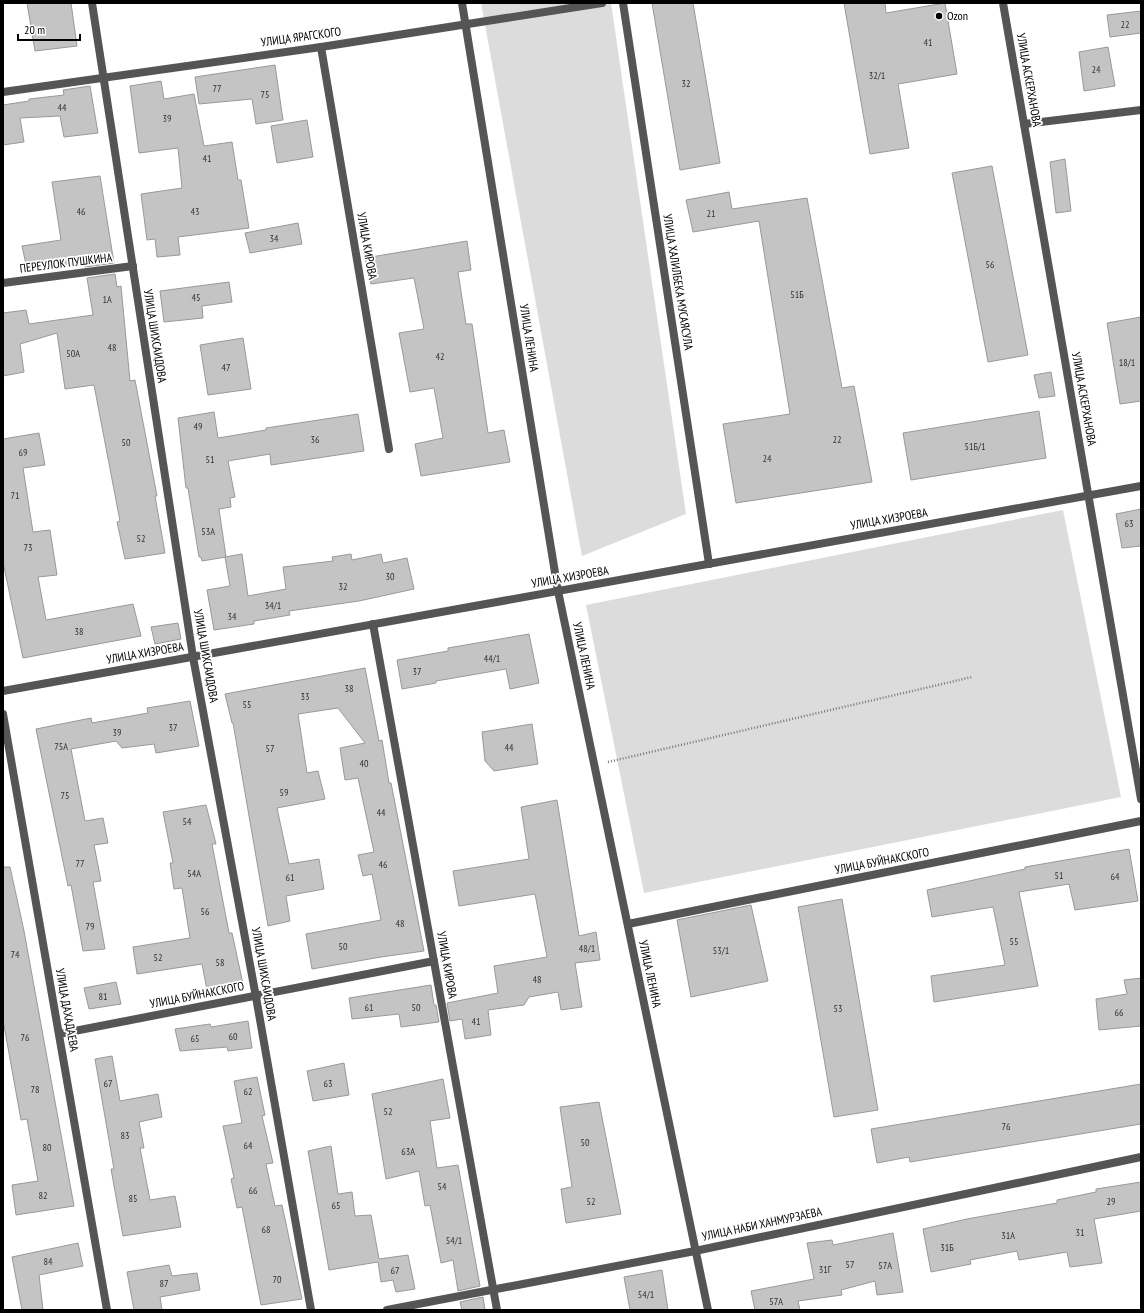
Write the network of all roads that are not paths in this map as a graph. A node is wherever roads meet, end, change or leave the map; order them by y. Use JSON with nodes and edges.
{"nodes":[{"id":1,"x":92,"y":3,"type":"edge"},
{"id":2,"x":462,"y":3,"type":"edge"},
{"id":3,"x":602,"y":3,"type":"edge"},
{"id":4,"x":623,"y":3,"type":"edge"},
{"id":5,"x":1003,"y":3,"type":"edge"},
{"id":6,"x":466,"y":24,"type":"junction"},
{"id":7,"x":321,"y":47,"type":"junction"},
{"id":8,"x":103,"y":77,"type":"junction"},
{"id":9,"x":3,"y":92,"type":"edge"},
{"id":10,"x":1141,"y":110,"type":"edge"},
{"id":11,"x":1024,"y":124,"type":"junction"},
{"id":12,"x":133,"y":266,"type":"junction"},
{"id":13,"x":3,"y":283,"type":"edge"},
{"id":14,"x":389,"y":449,"type":"dead end"},
{"id":15,"x":1141,"y":486,"type":"edge"},
{"id":16,"x":1088,"y":495,"type":"junction"},
{"id":17,"x":709,"y":564,"type":"junction"},
{"id":18,"x":558,"y":591,"type":"junction"},
{"id":19,"x":373,"y":624,"type":"junction"},
{"id":20,"x":193,"y":657,"type":"junction"},
{"id":21,"x":3,"y":691,"type":"edge"},
{"id":22,"x":3,"y":714,"type":"edge"},
{"id":23,"x":1141,"y":799,"type":"edge"},
{"id":24,"x":1141,"y":821,"type":"edge"},
{"id":25,"x":628,"y":924,"type":"junction"},
{"id":26,"x":434,"y":961,"type":"junction"},
{"id":27,"x":256,"y":997,"type":"junction"},
{"id":28,"x":59,"y":1034,"type":"junction"},
{"id":29,"x":1141,"y":1157,"type":"edge"},
{"id":30,"x":695,"y":1250,"type":"junction"},
{"id":31,"x":494,"y":1289,"type":"junction"},
{"id":32,"x":107,"y":1310,"type":"edge"},
{"id":33,"x":312,"y":1310,"type":"edge"},
{"id":34,"x":387,"y":1310,"type":"edge"},
{"id":35,"x":498,"y":1310,"type":"edge"},
{"id":36,"x":708,"y":1310,"type":"edge"}],
"edges":[{"from":1,"to":8,"type":"street","name":"УЛИЦА ШИХСАИДОВА"},
{"from":2,"to":6,"type":"street","name":"УЛИЦА ЛЕНИНА"},
{"from":3,"to":6,"type":"street","name":"УЛИЦА ЯРАГСКОГО"},
{"from":4,"to":17,"type":"street","name":"УЛИЦА ХАЛИЛБЕКА МУСАЯСУЛА"},
{"from":5,"to":11,"type":"street","name":"УЛИЦА АСКЕРХАНОВА"},
{"from":6,"to":7,"type":"street","name":"УЛИЦА ЯРАГСКОГО"},
{"from":6,"to":18,"type":"street","name":"УЛИЦА ЛЕНИНА"},
{"from":7,"to":8,"type":"street","name":"УЛИЦА ЯРАГСКОГО"},
{"from":7,"to":14,"type":"street","name":"УЛИЦА КИРОВА"},
{"from":8,"to":9,"type":"street","name":"УЛИЦА ЯРАГСКОГО"},
{"from":8,"to":12,"type":"street","name":"УЛИЦА ШИХСАИДОВА"},
{"from":10,"to":11,"type":"street"},
{"from":11,"to":16,"type":"street","name":"УЛИЦА АСКЕРХАНОВА"},
{"from":12,"to":13,"type":"street","name":"ПЕРЕУЛОК ПУШКИНА"},
{"from":12,"to":20,"type":"street","name":"УЛИЦА ШИХСАИДОВА"},
{"from":15,"to":16,"type":"street","name":"УЛИЦА ХИЗРОЕВА"},
{"from":16,"to":17,"type":"street","name":"УЛИЦА ХИЗРОЕВА"},
{"from":16,"to":23,"type":"street","name":"УЛИЦА АСКЕРХАНОВА"},
{"from":17,"to":18,"type":"street","name":"УЛИЦА ХИЗРОЕВА"},
{"from":18,"to":19,"type":"street","name":"УЛИЦА ХИЗРОЕВА"},
{"from":18,"to":25,"type":"street","name":"УЛИЦА ЛЕНИНА"},
{"from":19,"to":20,"type":"street","name":"УЛИЦА ХИЗРОЕВА"},
{"from":19,"to":26,"type":"street","name":"УЛИЦА КИРОВА"},
{"from":20,"to":21,"type":"street","name":"УЛИЦА ХИЗРОЕВА"},
{"from":20,"to":27,"type":"street","name":"УЛИЦА ШИХСАИДОВА"},
{"from":22,"to":28,"type":"street","name":"УЛИЦА ДАХАДАЕВА"},
{"from":24,"to":25,"type":"street","name":"УЛИЦА БУЙНАКСКОГО"},
{"from":25,"to":30,"type":"street","name":"УЛИЦА ЛЕНИНА"},
{"from":26,"to":27,"type":"street","name":"УЛИЦА БУЙНАКСКОГО"},
{"from":26,"to":31,"type":"street","name":"УЛИЦА КИРОВА"},
{"from":27,"to":28,"type":"street","name":"УЛИЦА БУЙНАКСКОГО"},
{"from":27,"to":33,"type":"street","name":"УЛИЦА ШИХСАИДОВА"},
{"from":28,"to":32,"type":"street","name":"УЛИЦА ДАХАДАЕВА"},
{"from":29,"to":30,"type":"street","name":"УЛИЦА НАБИ ХАНМУРЗАЕВА"},
{"from":30,"to":31,"type":"street","name":"УЛИЦА НАБИ ХАНМУРЗАЕВА"},
{"from":30,"to":36,"type":"street","name":"УЛИЦА ЛЕНИНА"},
{"from":31,"to":34,"type":"street","name":"УЛИЦА НАБИ ХАНМУРЗАЕВА"},
{"from":31,"to":35,"type":"street","name":"УЛИЦА КИРОВА"}]}
